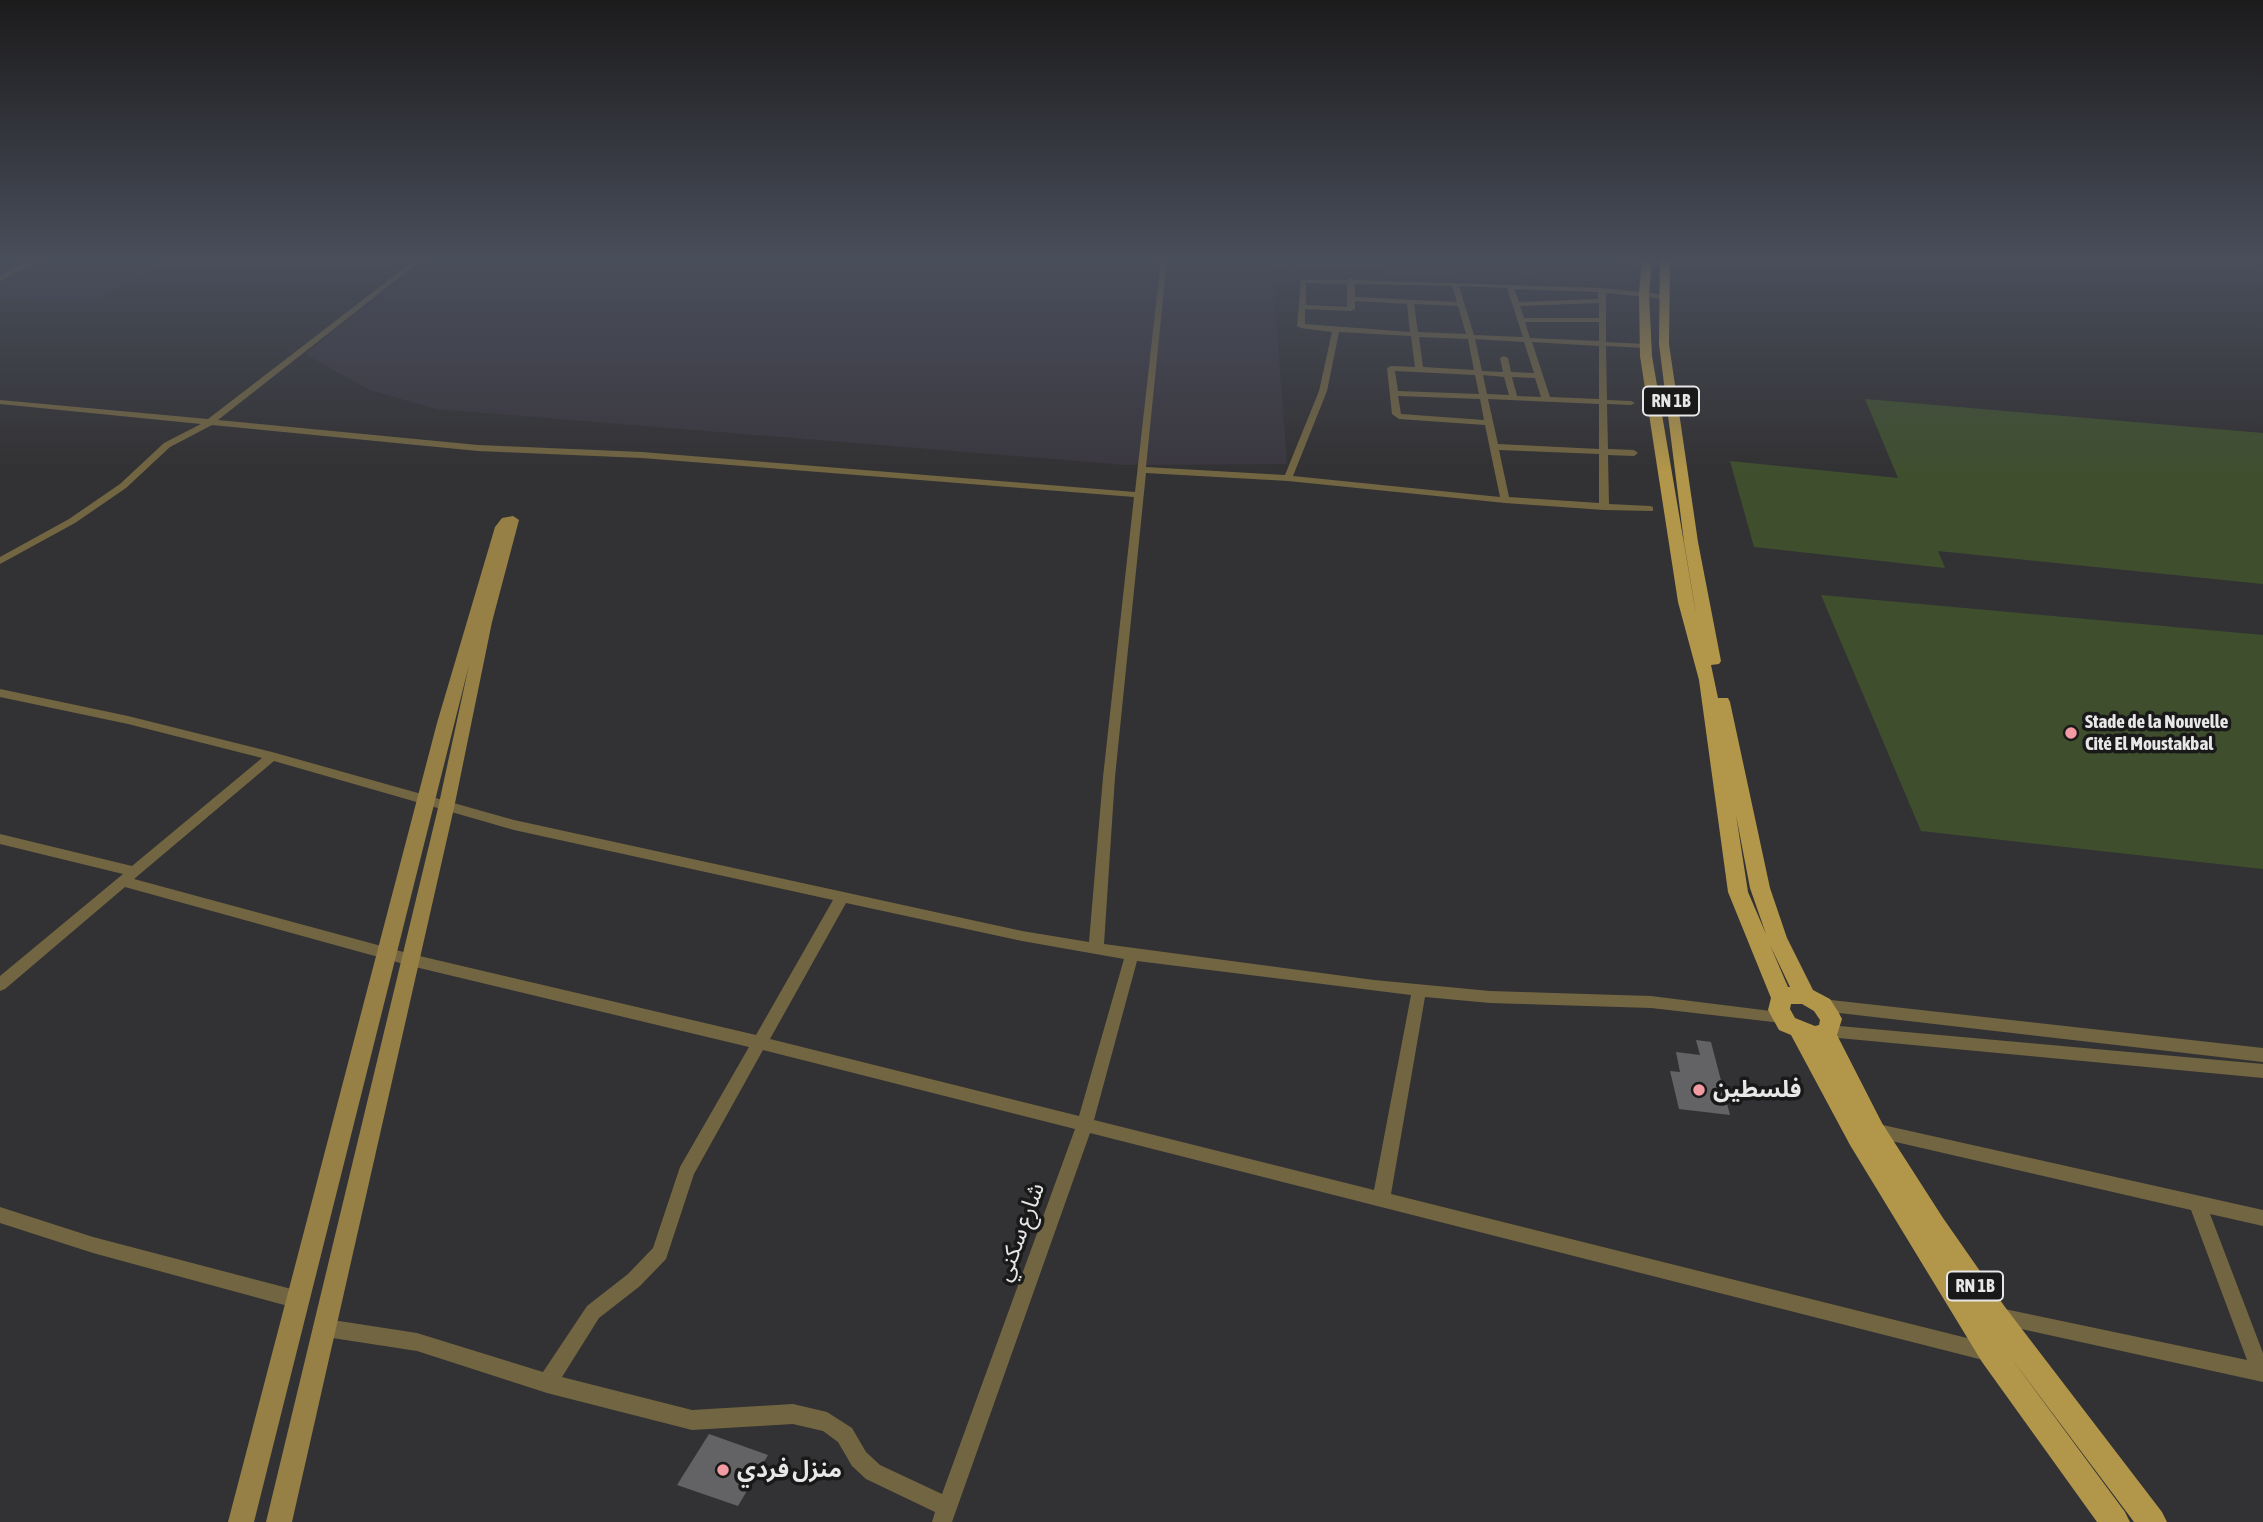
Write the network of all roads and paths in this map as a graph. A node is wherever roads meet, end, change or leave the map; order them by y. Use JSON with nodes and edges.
{"nodes":[{"id":1,"x":329,"y":330,"type":"edge"},
{"id":2,"x":1157,"y":330,"type":"edge"},
{"id":3,"x":1336,"y":330,"type":"joint"},
{"id":4,"x":1415,"y":330,"type":"edge"},
{"id":5,"x":1469,"y":330,"type":"edge"},
{"id":6,"x":1526,"y":330,"type":"edge"},
{"id":7,"x":1603,"y":330,"type":"edge"},
{"id":8,"x":1645,"y":330,"type":"edge"},
{"id":9,"x":1664,"y":330,"type":"edge"},
{"id":10,"x":1416,"y":335,"type":"junction"},
{"id":11,"x":1471,"y":337,"type":"junction"},
{"id":12,"x":1529,"y":340,"type":"junction"},
{"id":13,"x":1603,"y":343,"type":"junction"},
{"id":14,"x":1645,"y":346,"type":"junction"},
{"id":15,"x":1504,"y":358,"type":"dead end"},
{"id":16,"x":1419,"y":368,"type":"junction"},
{"id":17,"x":1476,"y":372,"type":"junction"},
{"id":18,"x":1507,"y":374,"type":"junction"},
{"id":19,"x":1539,"y":376,"type":"junction"},
{"id":20,"x":1393,"y":393,"type":"junction"},
{"id":21,"x":1481,"y":395,"type":"junction"},
{"id":22,"x":1513,"y":397,"type":"junction"},
{"id":23,"x":1546,"y":399,"type":"junction"},
{"id":24,"x":1603,"y":401,"type":"junction"},
{"id":25,"x":0,"y":402,"type":"edge"},
{"id":26,"x":1631,"y":403,"type":"dead end"},
{"id":27,"x":209,"y":423,"type":"junction"},
{"id":28,"x":1489,"y":423,"type":"junction"},
{"id":29,"x":1495,"y":447,"type":"junction"},
{"id":30,"x":1604,"y":451,"type":"junction"},
{"id":31,"x":1634,"y":453,"type":"dead end"},
{"id":32,"x":1143,"y":470,"type":"junction"},
{"id":33,"x":1288,"y":478,"type":"junction"},
{"id":34,"x":1139,"y":495,"type":"junction"},
{"id":35,"x":1505,"y":500,"type":"junction"},
{"id":36,"x":1604,"y":507,"type":"junction"},
{"id":37,"x":1650,"y":509,"type":"dead end"},
{"id":38,"x":0,"y":561,"type":"edge"},
{"id":39,"x":1693,"y":602,"type":"junction"},
{"id":40,"x":0,"y":692,"type":"edge"},
{"id":41,"x":272,"y":756,"type":"junction"},
{"id":42,"x":427,"y":801,"type":"junction"},
{"id":43,"x":446,"y":808,"type":"junction"},
{"id":44,"x":0,"y":839,"type":"edge"},
{"id":45,"x":128,"y":876,"type":"junction"},
{"id":46,"x":842,"y":897,"type":"junction"},
{"id":47,"x":1096,"y":950,"type":"junction"},
{"id":48,"x":388,"y":954,"type":"junction"},
{"id":49,"x":1132,"y":955,"type":"junction"},
{"id":50,"x":411,"y":960,"type":"junction"},
{"id":51,"x":0,"y":985,"type":"edge"},
{"id":52,"x":1419,"y":990,"type":"junction"},
{"id":53,"x":1814,"y":1001,"type":"junction"},
{"id":54,"x":1803,"y":1022,"type":"junction"},
{"id":55,"x":757,"y":1042,"type":"junction"},
{"id":56,"x":2263,"y":1055,"type":"edge"},
{"id":57,"x":2263,"y":1071,"type":"edge"},
{"id":58,"x":1084,"y":1126,"type":"junction"},
{"id":59,"x":1874,"y":1130,"type":"junction"},
{"id":60,"x":1381,"y":1200,"type":"junction"},
{"id":61,"x":2197,"y":1203,"type":"junction"},
{"id":62,"x":0,"y":1215,"type":"edge"},
{"id":63,"x":2263,"y":1218,"type":"edge"},
{"id":64,"x":299,"y":1300,"type":"junction"},
{"id":65,"x":1996,"y":1316,"type":"junction"},
{"id":66,"x":326,"y":1328,"type":"junction"},
{"id":67,"x":1991,"y":1353,"type":"junction"},
{"id":68,"x":2262,"y":1372,"type":"edge"},
{"id":69,"x":547,"y":1383,"type":"junction"},
{"id":70,"x":944,"y":1514,"type":"edge"},
{"id":71,"x":242,"y":1522,"type":"edge"},
{"id":72,"x":279,"y":1522,"type":"edge"},
{"id":73,"x":2115,"y":1522,"type":"edge"},
{"id":74,"x":2152,"y":1522,"type":"edge"}],
"edges":[{"from":1,"to":27,"type":"street"},
{"from":2,"to":32,"type":"street"},
{"from":3,"to":10,"type":"street"},
{"from":3,"to":33,"type":"street"},
{"from":4,"to":10,"type":"street"},
{"from":5,"to":11,"type":"street"},
{"from":6,"to":12,"type":"street"},
{"from":7,"to":13,"type":"street"},
{"from":8,"to":14,"type":"main road","number":"RN 1B"},
{"from":9,"to":39,"type":"main road","number":"RN 1B"},
{"from":10,"to":11,"type":"street"},
{"from":10,"to":16,"type":"street"},
{"from":11,"to":12,"type":"street"},
{"from":11,"to":17,"type":"street"},
{"from":12,"to":13,"type":"street"},
{"from":12,"to":19,"type":"street"},
{"from":13,"to":14,"type":"street"},
{"from":13,"to":24,"type":"street"},
{"from":14,"to":39,"type":"main road","number":"RN 1B"},
{"from":15,"to":18,"type":"street"},
{"from":16,"to":17,"type":"street"},
{"from":16,"to":20,"type":"street"},
{"from":17,"to":18,"type":"street"},
{"from":17,"to":21,"type":"street"},
{"from":18,"to":19,"type":"street"},
{"from":18,"to":22,"type":"street"},
{"from":19,"to":23,"type":"street"},
{"from":20,"to":21,"type":"street"},
{"from":20,"to":28,"type":"street"},
{"from":21,"to":22,"type":"street"},
{"from":21,"to":28,"type":"street"},
{"from":22,"to":23,"type":"street"},
{"from":23,"to":24,"type":"street"},
{"from":24,"to":26,"type":"street"},
{"from":24,"to":30,"type":"street"},
{"from":25,"to":27,"type":"street"},
{"from":27,"to":34,"type":"street"},
{"from":27,"to":38,"type":"street"},
{"from":28,"to":29,"type":"street"},
{"from":29,"to":30,"type":"street"},
{"from":29,"to":35,"type":"street"},
{"from":30,"to":31,"type":"street"},
{"from":30,"to":36,"type":"street"},
{"from":32,"to":33,"type":"street"},
{"from":32,"to":34,"type":"street"},
{"from":33,"to":35,"type":"street"},
{"from":34,"to":47,"type":"street"},
{"from":35,"to":36,"type":"street"},
{"from":36,"to":37,"type":"street"},
{"from":39,"to":53,"type":"main road","number":"RN 1B"},
{"from":39,"to":54,"type":"main road","number":"RN 1B"},
{"from":40,"to":41,"type":"street"},
{"from":41,"to":42,"type":"street"},
{"from":41,"to":45,"type":"street"},
{"from":42,"to":43,"type":"street"},
{"from":42,"to":43,"type":"street"},
{"from":42,"to":48,"type":"street"},
{"from":43,"to":46,"type":"street"},
{"from":43,"to":50,"type":"street"},
{"from":44,"to":45,"type":"street"},
{"from":45,"to":48,"type":"street"},
{"from":45,"to":51,"type":"street"},
{"from":46,"to":47,"type":"street"},
{"from":46,"to":55,"type":"street"},
{"from":47,"to":49,"type":"street"},
{"from":48,"to":50,"type":"street"},
{"from":48,"to":64,"type":"street"},
{"from":49,"to":52,"type":"street"},
{"from":49,"to":58,"type":"street","name":"شارع سكني"},
{"from":50,"to":55,"type":"street"},
{"from":50,"to":66,"type":"street"},
{"from":52,"to":54,"type":"street"},
{"from":52,"to":60,"type":"street"},
{"from":53,"to":54,"type":"main road"},
{"from":53,"to":54,"type":"main road","number":"RN 1B"},
{"from":53,"to":56,"type":"street"},
{"from":54,"to":57,"type":"street"},
{"from":54,"to":59,"type":"main road","number":"RN 1B"},
{"from":54,"to":67,"type":"main road","number":"RN 1B"},
{"from":55,"to":58,"type":"street"},
{"from":55,"to":69,"type":"street"},
{"from":58,"to":60,"type":"street"},
{"from":58,"to":70,"type":"street","name":"شارع سكني"},
{"from":59,"to":61,"type":"street"},
{"from":59,"to":65,"type":"main road","number":"RN 1B"},
{"from":60,"to":67,"type":"street"},
{"from":61,"to":63,"type":"street"},
{"from":61,"to":68,"type":"street"},
{"from":62,"to":64,"type":"street"},
{"from":64,"to":71,"type":"street"},
{"from":65,"to":68,"type":"street"},
{"from":65,"to":74,"type":"main road","number":"RN 1B"},
{"from":66,"to":69,"type":"street"},
{"from":66,"to":72,"type":"street"},
{"from":67,"to":73,"type":"main road","number":"RN 1B"},
{"from":69,"to":70,"type":"street"}]}
